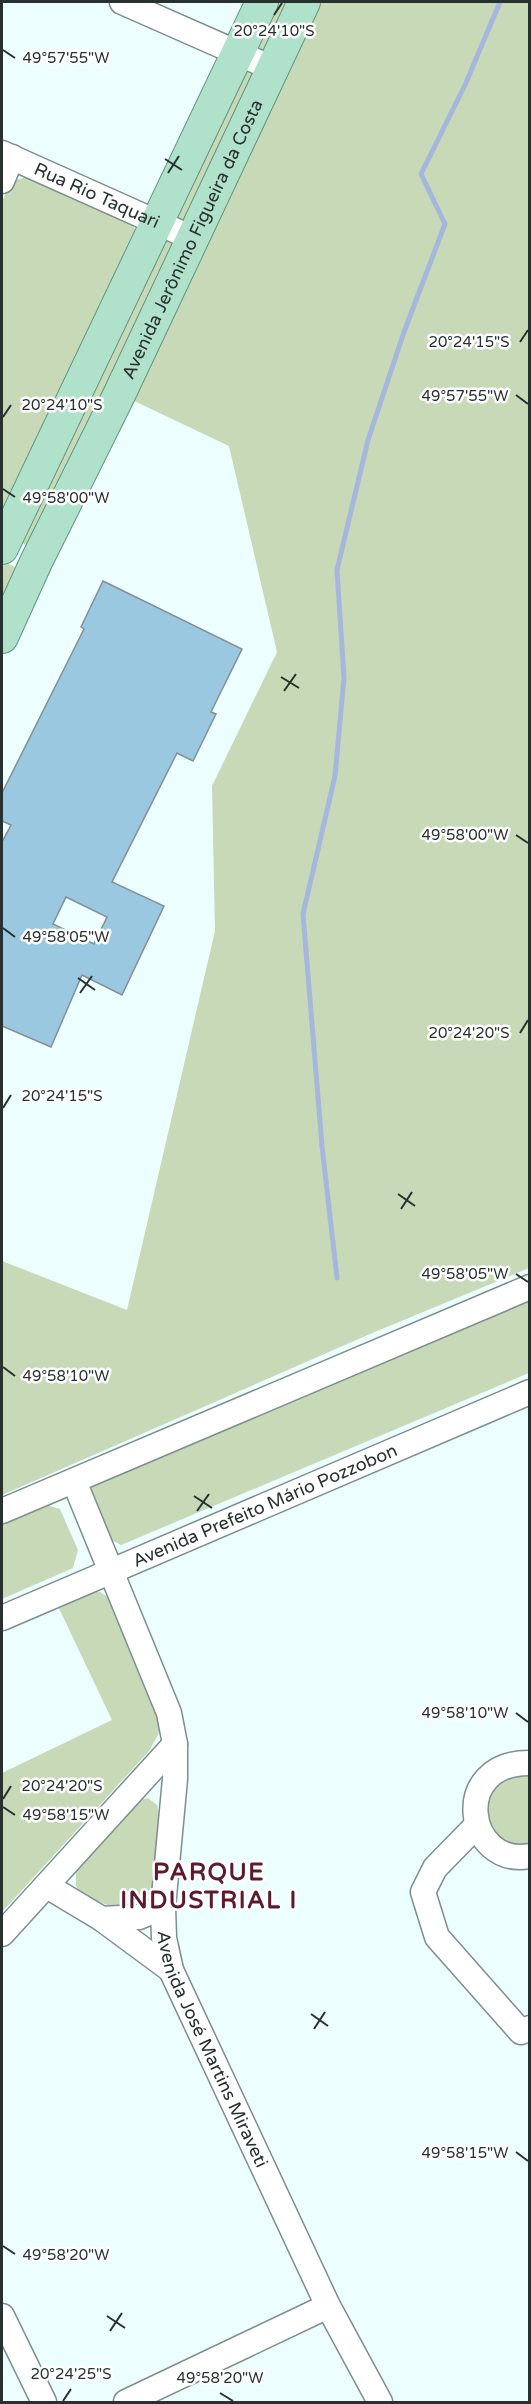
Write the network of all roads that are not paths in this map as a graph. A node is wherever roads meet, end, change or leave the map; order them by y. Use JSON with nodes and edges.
{"nodes":[{"id":1,"x":122,"y":2,"type":"edge"},
{"id":2,"x":262,"y":2,"type":"edge"},
{"id":3,"x":304,"y":2,"type":"edge"},
{"id":4,"x":239,"y":52,"type":"junction"},
{"id":5,"x":274,"y":69,"type":"junction"},
{"id":6,"x":7,"y":155,"type":"edge"},
{"id":7,"x":2,"y":181,"type":"edge"},
{"id":8,"x":156,"y":221,"type":"junction"},
{"id":9,"x":192,"y":238,"type":"junction"},
{"id":10,"x":2,"y":545,"type":"edge"},
{"id":11,"x":36,"y":562,"type":"junction"},
{"id":12,"x":2,"y":637,"type":"edge"},
{"id":13,"x":530,"y":1287,"type":"edge"},
{"id":14,"x":530,"y":1392,"type":"edge"},
{"id":15,"x":74,"y":1481,"type":"junction"},
{"id":16,"x":2,"y":1511,"type":"edge"},
{"id":17,"x":111,"y":1572,"type":"junction"},
{"id":18,"x":2,"y":1618,"type":"edge"},
{"id":19,"x":175,"y":1744,"type":"junction"},
{"id":20,"x":530,"y":1763,"type":"edge"},
{"id":21,"x":477,"y":1825,"type":"junction"},
{"id":22,"x":530,"y":1856,"type":"edge"},
{"id":23,"x":47,"y":1886,"type":"junction"},
{"id":24,"x":163,"y":1907,"type":"junction"},
{"id":25,"x":102,"y":1919,"type":"junction"},
{"id":26,"x":2,"y":1934,"type":"edge"},
{"id":27,"x":171,"y":1970,"type":"junction"},
{"id":28,"x":530,"y":2028,"type":"edge"},
{"id":29,"x":328,"y":2306,"type":"junction"},
{"id":30,"x":2,"y":2316,"type":"edge"},
{"id":31,"x":44,"y":2403,"type":"edge"},
{"id":32,"x":126,"y":2403,"type":"edge"},
{"id":33,"x":380,"y":2403,"type":"edge"}],
"edges":[{"from":1,"to":4,"type":"street"},
{"from":2,"to":4,"type":"main road"},
{"from":3,"to":5,"type":"main road","name":"Avenida Jerônimo Figueira da Costa"},
{"from":4,"to":5,"type":"street"},
{"from":4,"to":8,"type":"main road"},
{"from":5,"to":9,"type":"main road","name":"Avenida Jerônimo Figueira da Costa"},
{"from":6,"to":7,"type":"street"},
{"from":6,"to":8,"type":"street","name":"Rua Rio Taquari"},
{"from":8,"to":9,"type":"street","name":"Rua Rio Taquari"},
{"from":8,"to":10,"type":"main road"},
{"from":9,"to":11,"type":"main road","name":"Avenida Jerônimo Figueira da Costa"},
{"from":10,"to":11,"type":"street"},
{"from":11,"to":12,"type":"main road","name":"Avenida Jerônimo Figueira da Costa"},
{"from":13,"to":15,"type":"street"},
{"from":14,"to":17,"type":"street","name":"Avenida Prefeito Mário Pozzobon"},
{"from":15,"to":16,"type":"street"},
{"from":15,"to":17,"type":"street","name":"Avenida José Martins Miraveti"},
{"from":17,"to":18,"type":"street","name":"Avenida Prefeito Mário Pozzobon"},
{"from":17,"to":19,"type":"street","name":"Avenida José Martins Miraveti"},
{"from":19,"to":23,"type":"street"},
{"from":19,"to":24,"type":"street","name":"Avenida José Martins Miraveti"},
{"from":20,"to":21,"type":"street"},
{"from":21,"to":22,"type":"street"},
{"from":21,"to":28,"type":"street"},
{"from":23,"to":25,"type":"street"},
{"from":23,"to":26,"type":"street"},
{"from":24,"to":25,"type":"street"},
{"from":24,"to":27,"type":"street","name":"Avenida José Martins Miraveti"},
{"from":25,"to":27,"type":"street"},
{"from":27,"to":29,"type":"street","name":"Avenida José Martins Miraveti"},
{"from":29,"to":32,"type":"street"},
{"from":29,"to":33,"type":"street","name":"Avenida José Martins Miraveti"},
{"from":30,"to":31,"type":"street"}]}
